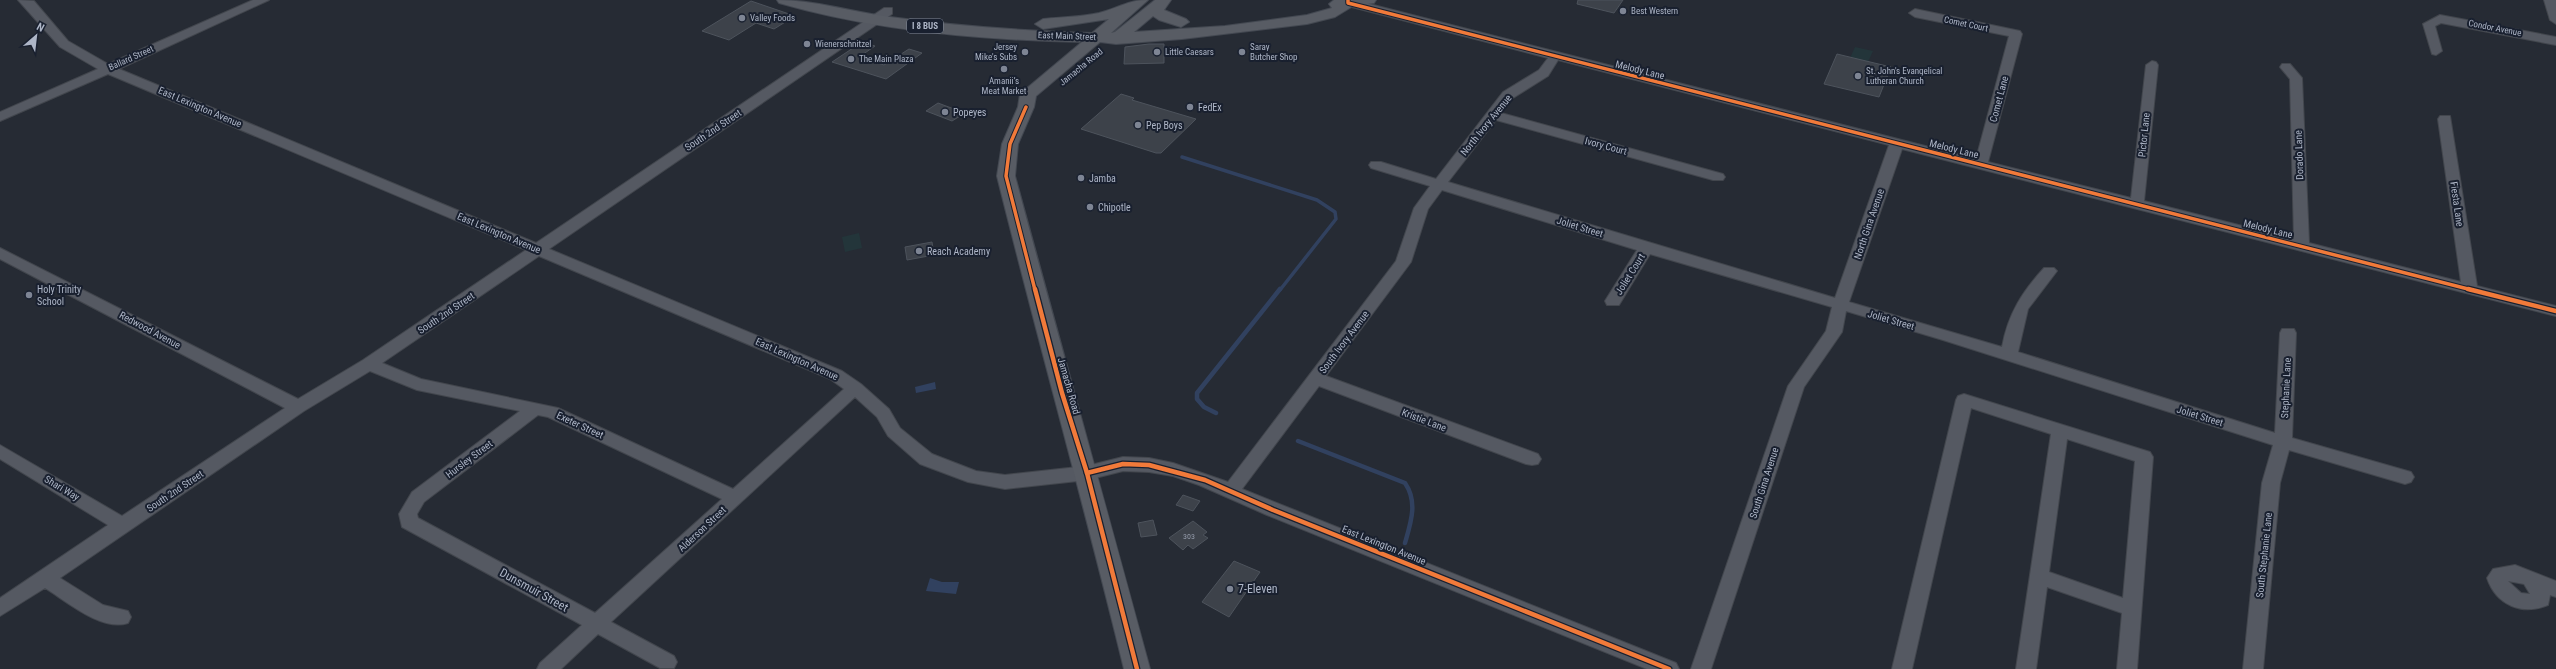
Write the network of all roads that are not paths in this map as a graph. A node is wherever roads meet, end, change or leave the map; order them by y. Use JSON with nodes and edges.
{"nodes":[{"id":1,"x":24,"y":0,"type":"edge"},
{"id":2,"x":263,"y":0,"type":"edge"},
{"id":3,"x":826,"y":0,"type":"edge"},
{"id":4,"x":1369,"y":0,"type":"edge"},
{"id":5,"x":2550,"y":0,"type":"edge"},
{"id":6,"x":789,"y":1,"type":"edge"},
{"id":7,"x":1161,"y":2,"type":"edge"},
{"id":8,"x":1348,"y":2,"type":"edge"},
{"id":9,"x":1137,"y":3,"type":"edge"},
{"id":10,"x":1915,"y":13,"type":"dead end"},
{"id":11,"x":881,"y":15,"type":"junction"},
{"id":12,"x":2556,"y":20,"type":"edge"},
{"id":13,"x":1180,"y":22,"type":"junction"},
{"id":14,"x":1043,"y":24,"type":"junction"},
{"id":15,"x":1135,"y":24,"type":"junction"},
{"id":16,"x":1115,"y":30,"type":"junction"},
{"id":17,"x":2016,"y":34,"type":"joint"},
{"id":18,"x":1058,"y":36,"type":"junction"},
{"id":19,"x":1097,"y":37,"type":"junction"},
{"id":20,"x":2556,"y":41,"type":"edge"},
{"id":21,"x":2436,"y":51,"type":"dead end"},
{"id":22,"x":1074,"y":55,"type":"junction"},
{"id":23,"x":1555,"y":56,"type":"junction"},
{"id":24,"x":2152,"y":65,"type":"dead end"},
{"id":25,"x":2286,"y":67,"type":"dead end"},
{"id":26,"x":108,"y":69,"type":"junction"},
{"id":27,"x":1026,"y":107,"type":"junction"},
{"id":28,"x":1494,"y":115,"type":"junction"},
{"id":29,"x":0,"y":117,"type":"edge"},
{"id":30,"x":2445,"y":119,"type":"dead end"},
{"id":31,"x":1897,"y":143,"type":"junction"},
{"id":32,"x":1982,"y":164,"type":"junction"},
{"id":33,"x":1376,"y":165,"type":"dead end"},
{"id":34,"x":1718,"y":177,"type":"dead end"},
{"id":35,"x":1440,"y":184,"type":"junction"},
{"id":36,"x":2137,"y":204,"type":"junction"},
{"id":37,"x":2302,"y":246,"type":"junction"},
{"id":38,"x":1646,"y":248,"type":"junction"},
{"id":39,"x":538,"y":250,"type":"junction"},
{"id":40,"x":0,"y":253,"type":"edge"},
{"id":41,"x":2049,"y":271,"type":"dead end"},
{"id":42,"x":2470,"y":289,"type":"junction"},
{"id":43,"x":1613,"y":301,"type":"dead end"},
{"id":44,"x":1840,"y":305,"type":"junction"},
{"id":45,"x":2556,"y":311,"type":"edge"},
{"id":46,"x":2288,"y":333,"type":"dead end"},
{"id":47,"x":2010,"y":356,"type":"junction"},
{"id":48,"x":369,"y":364,"type":"junction"},
{"id":49,"x":1316,"y":379,"type":"junction"},
{"id":50,"x":855,"y":388,"type":"junction"},
{"id":51,"x":298,"y":407,"type":"junction"},
{"id":52,"x":535,"y":409,"type":"junction"},
{"id":53,"x":2060,"y":430,"type":"junction"},
{"id":54,"x":2283,"y":442,"type":"junction"},
{"id":55,"x":0,"y":451,"type":"edge"},
{"id":56,"x":1532,"y":459,"type":"dead end"},
{"id":57,"x":1087,"y":473,"type":"junction"},
{"id":58,"x":2405,"y":477,"type":"dead end"},
{"id":59,"x":1231,"y":491,"type":"junction"},
{"id":60,"x":736,"y":498,"type":"junction"},
{"id":61,"x":408,"y":514,"type":"joint"},
{"id":62,"x":124,"y":526,"type":"junction"},
{"id":63,"x":2039,"y":576,"type":"junction"},
{"id":64,"x":45,"y":578,"type":"junction"},
{"id":65,"x":2532,"y":582,"type":"dead end"},
{"id":66,"x":2556,"y":589,"type":"edge"},
{"id":67,"x":0,"y":608,"type":"edge"},
{"id":68,"x":2132,"y":609,"type":"junction"},
{"id":69,"x":121,"y":617,"type":"dead end"},
{"id":70,"x":598,"y":625,"type":"junction"},
{"id":71,"x":667,"y":662,"type":"dead end"},
{"id":72,"x":1132,"y":668,"type":"edge"},
{"id":73,"x":547,"y":669,"type":"edge"},
{"id":74,"x":1670,"y":669,"type":"edge"},
{"id":75,"x":1701,"y":669,"type":"edge"},
{"id":76,"x":1902,"y":669,"type":"edge"},
{"id":77,"x":2026,"y":669,"type":"edge"},
{"id":78,"x":2127,"y":669,"type":"edge"},
{"id":79,"x":2253,"y":669,"type":"edge"}],
"edges":[{"from":1,"to":26,"type":"street","name":"East Lexington Avenue"},
{"from":2,"to":26,"type":"street","name":"Ballard Street"},
{"from":3,"to":11,"type":"main road","name":"East Main Street","number":"I 8 BUS"},
{"from":4,"to":8,"type":"main road","name":"East Main Street","number":"I 8 BUS"},
{"from":5,"to":12,"type":"street"},
{"from":6,"to":11,"type":"main road","name":"East Main Street","number":"I 8 BUS"},
{"from":7,"to":13,"type":"main road"},
{"from":7,"to":15,"type":"main road","name":"Jamacha Road"},
{"from":8,"to":13,"type":"main road","name":"East Main Street","number":"I 8 BUS"},
{"from":8,"to":16,"type":"main road","name":"East Main Street","number":"I 8 BUS"},
{"from":8,"to":23,"type":"street","name":"Melody Lane"},
{"from":9,"to":14,"type":"main road"},
{"from":9,"to":16,"type":"main road"},
{"from":10,"to":17,"type":"street","name":"Comet Court"},
{"from":11,"to":14,"type":"main road","name":"East Main Street","number":"I 8 BUS"},
{"from":11,"to":18,"type":"main road","name":"East Main Street","number":"I 8 BUS"},
{"from":11,"to":39,"type":"street","name":"South 2nd Street"},
{"from":13,"to":15,"type":"main road","name":"East Main Street","number":"I 8 BUS"},
{"from":14,"to":16,"type":"main road","name":"East Main Street","number":"I 8 BUS"},
{"from":15,"to":16,"type":"main road","name":"Jamacha Road"},
{"from":16,"to":19,"type":"main road","name":"East Main Street","number":"I 8 BUS"},
{"from":16,"to":27,"type":"main road","name":"Jamacha Road"},
{"from":17,"to":32,"type":"street","name":"Comet Lane"},
{"from":18,"to":19,"type":"main road","name":"East Main Street","number":"I 8 BUS"},
{"from":18,"to":22,"type":"main road"},
{"from":19,"to":22,"type":"main road","name":"Jamacha Road"},
{"from":20,"to":21,"type":"street","name":"Condor Avenue"},
{"from":22,"to":27,"type":"main road","name":"Jamacha Road"},
{"from":23,"to":28,"type":"street","name":"North Ivory Avenue"},
{"from":23,"to":31,"type":"street","name":"Melody Lane"},
{"from":24,"to":36,"type":"street","name":"Pictor Lane"},
{"from":25,"to":37,"type":"street","name":"Dorado Lane"},
{"from":26,"to":29,"type":"street","name":"Ballard Street"},
{"from":26,"to":39,"type":"street","name":"East Lexington Avenue"},
{"from":27,"to":57,"type":"main road","name":"Jamacha Road"},
{"from":28,"to":34,"type":"street","name":"Ivory Court"},
{"from":28,"to":35,"type":"street","name":"North Ivory Avenue"},
{"from":30,"to":42,"type":"street","name":"Fiesta Lane"},
{"from":31,"to":32,"type":"street","name":"Melody Lane"},
{"from":31,"to":44,"type":"street","name":"North Gina Avenue"},
{"from":32,"to":36,"type":"street","name":"Melody Lane"},
{"from":33,"to":35,"type":"street","name":"Joliet Street"},
{"from":35,"to":38,"type":"street","name":"Joliet Street"},
{"from":35,"to":49,"type":"street","name":"South Ivory Avenue"},
{"from":36,"to":37,"type":"street","name":"Melody Lane"},
{"from":37,"to":42,"type":"street","name":"Melody Lane"},
{"from":38,"to":43,"type":"street","name":"Joliet Court"},
{"from":38,"to":44,"type":"street","name":"Joliet Street"},
{"from":39,"to":48,"type":"street","name":"South 2nd Street"},
{"from":39,"to":50,"type":"street","name":"East Lexington Avenue"},
{"from":40,"to":51,"type":"street","name":"Redwood Avenue"},
{"from":41,"to":47,"type":"street"},
{"from":42,"to":45,"type":"street","name":"Melody Lane"},
{"from":44,"to":47,"type":"street","name":"Joliet Street"},
{"from":44,"to":75,"type":"street","name":"South Gina Avenue"},
{"from":46,"to":54,"type":"street","name":"Stephanie Lane"},
{"from":47,"to":54,"type":"street","name":"Joliet Street"},
{"from":48,"to":51,"type":"street","name":"South 2nd Street"},
{"from":48,"to":52,"type":"street","name":"Exeter Street"},
{"from":49,"to":56,"type":"street","name":"Kristie Lane"},
{"from":49,"to":59,"type":"street","name":"South Ivory Avenue"},
{"from":50,"to":57,"type":"street","name":"East Lexington Avenue"},
{"from":50,"to":60,"type":"street","name":"Alderson Street"},
{"from":51,"to":62,"type":"street","name":"South 2nd Street"},
{"from":52,"to":60,"type":"street","name":"Exeter Street"},
{"from":52,"to":61,"type":"street","name":"Hursley Street"},
{"from":53,"to":63,"type":"street"},
{"from":53,"to":68,"type":"street"},
{"from":53,"to":76,"type":"street"},
{"from":54,"to":58,"type":"street","name":"Joliet Street"},
{"from":54,"to":79,"type":"street","name":"South Stephanie Lane"},
{"from":55,"to":62,"type":"street","name":"Shari Way"},
{"from":57,"to":59,"type":"street","name":"East Lexington Avenue"},
{"from":57,"to":72,"type":"main road","name":"Jamacha Road"},
{"from":59,"to":74,"type":"street","name":"East Lexington Avenue"},
{"from":60,"to":70,"type":"street","name":"Alderson Street"},
{"from":61,"to":70,"type":"street","name":"Dunsmuir Street"},
{"from":62,"to":64,"type":"street","name":"South 2nd Street"},
{"from":63,"to":68,"type":"street"},
{"from":63,"to":77,"type":"street"},
{"from":64,"to":67,"type":"street","name":"South 2nd Street"},
{"from":64,"to":69,"type":"street"},
{"from":65,"to":66,"type":"street"},
{"from":68,"to":78,"type":"street"},
{"from":70,"to":71,"type":"street","name":"Dunsmuir Street"},
{"from":70,"to":73,"type":"street","name":"Alderson Street"}]}
